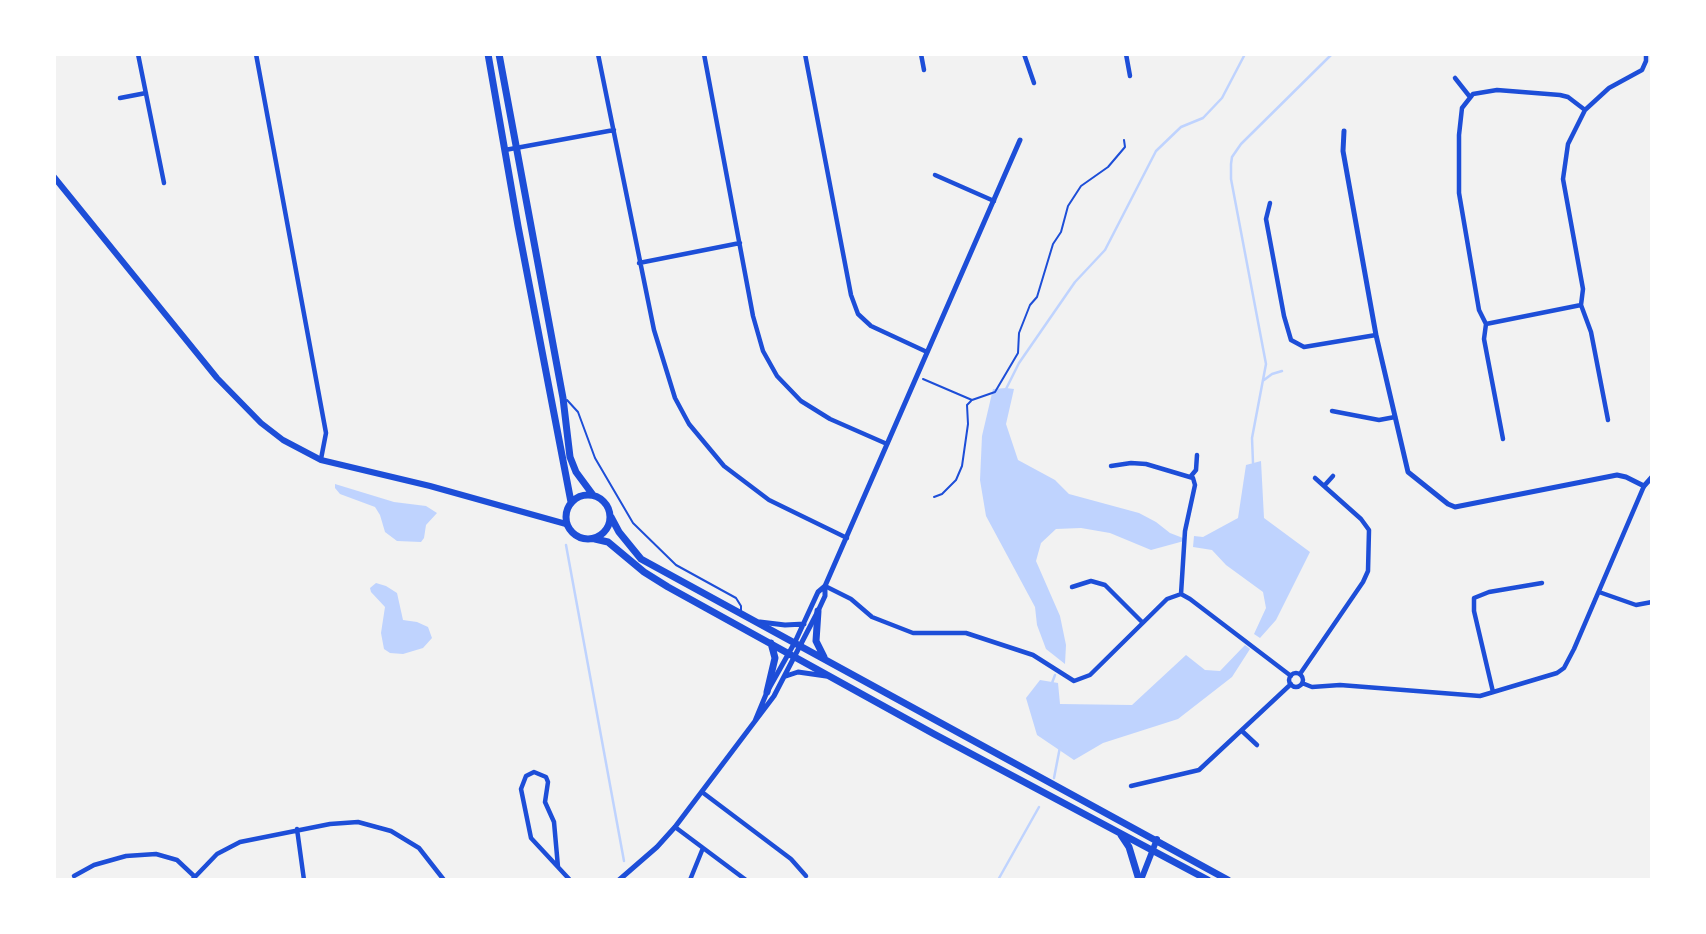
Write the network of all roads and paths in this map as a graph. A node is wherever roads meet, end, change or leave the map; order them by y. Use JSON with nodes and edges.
{"nodes":[{"id":1,"x":138,"y":54,"type":"edge"},
{"id":2,"x":256,"y":54,"type":"edge"},
{"id":3,"x":488,"y":54,"type":"edge"},
{"id":4,"x":499,"y":54,"type":"edge"},
{"id":5,"x":598,"y":54,"type":"edge"},
{"id":6,"x":704,"y":54,"type":"edge"},
{"id":7,"x":806,"y":54,"type":"edge"},
{"id":8,"x":921,"y":54,"type":"edge"},
{"id":9,"x":1024,"y":54,"type":"edge"},
{"id":10,"x":1126,"y":54,"type":"edge"},
{"id":11,"x":1646,"y":54,"type":"edge"},
{"id":12,"x":924,"y":70,"type":"dead end"},
{"id":13,"x":1129,"y":76,"type":"dead end"},
{"id":14,"x":1455,"y":78,"type":"dead end"},
{"id":15,"x":1034,"y":83,"type":"dead end"},
{"id":16,"x":146,"y":93,"type":"junction"},
{"id":17,"x":1470,"y":97,"type":"junction"},
{"id":18,"x":120,"y":98,"type":"dead end"},
{"id":19,"x":1585,"y":110,"type":"junction"},
{"id":20,"x":614,"y":130,"type":"junction"},
{"id":21,"x":1344,"y":131,"type":"dead end"},
{"id":22,"x":1020,"y":140,"type":"dead end"},
{"id":23,"x":1124,"y":141,"type":"dead end"},
{"id":24,"x":516,"y":148,"type":"junction"},
{"id":25,"x":505,"y":150,"type":"junction"},
{"id":26,"x":935,"y":175,"type":"dead end"},
{"id":27,"x":54,"y":177,"type":"edge"},
{"id":28,"x":164,"y":183,"type":"dead end"},
{"id":29,"x":995,"y":201,"type":"junction"},
{"id":30,"x":1269,"y":203,"type":"dead end"},
{"id":31,"x":740,"y":243,"type":"junction"},
{"id":32,"x":639,"y":263,"type":"junction"},
{"id":33,"x":1581,"y":305,"type":"junction"},
{"id":34,"x":1486,"y":324,"type":"junction"},
{"id":35,"x":1376,"y":335,"type":"junction"},
{"id":36,"x":928,"y":352,"type":"junction"},
{"id":37,"x":917,"y":376,"type":"junction"},
{"id":38,"x":563,"y":398,"type":"junction"},
{"id":39,"x":972,"y":400,"type":"junction"},
{"id":40,"x":1332,"y":411,"type":"dead end"},
{"id":41,"x":1395,"y":417,"type":"junction"},
{"id":42,"x":1608,"y":420,"type":"dead end"},
{"id":43,"x":1503,"y":439,"type":"dead end"},
{"id":44,"x":887,"y":444,"type":"junction"},
{"id":45,"x":1197,"y":455,"type":"dead end"},
{"id":46,"x":321,"y":460,"type":"junction"},
{"id":47,"x":1111,"y":466,"type":"dead end"},
{"id":48,"x":1333,"y":475,"type":"dead end"},
{"id":49,"x":1191,"y":476,"type":"junction"},
{"id":50,"x":1652,"y":477,"type":"edge"},
{"id":51,"x":1315,"y":478,"type":"dead end"},
{"id":52,"x":1324,"y":486,"type":"junction"},
{"id":53,"x":1644,"y":486,"type":"junction"},
{"id":54,"x":593,"y":495,"type":"junction"},
{"id":55,"x":934,"y":496,"type":"dead end"},
{"id":56,"x":571,"y":502,"type":"junction"},
{"id":57,"x":611,"y":517,"type":"junction"},
{"id":58,"x":566,"y":524,"type":"junction"},
{"id":59,"x":847,"y":538,"type":"junction"},
{"id":60,"x":595,"y":539,"type":"junction"},
{"id":61,"x":1542,"y":583,"type":"dead end"},
{"id":62,"x":825,"y":586,"type":"junction"},
{"id":63,"x":1072,"y":587,"type":"dead end"},
{"id":64,"x":1599,"y":592,"type":"junction"},
{"id":65,"x":1181,"y":594,"type":"junction"},
{"id":66,"x":1652,"y":602,"type":"edge"},
{"id":67,"x":818,"y":611,"type":"junction"},
{"id":68,"x":741,"y":612,"type":"junction"},
{"id":69,"x":760,"y":622,"type":"junction"},
{"id":70,"x":1142,"y":622,"type":"junction"},
{"id":71,"x":804,"y":624,"type":"junction"},
{"id":72,"x":771,"y":643,"type":"junction"},
{"id":73,"x":798,"y":644,"type":"junction"},
{"id":74,"x":792,"y":654,"type":"junction"},
{"id":75,"x":825,"y":659,"type":"junction"},
{"id":76,"x":1300,"y":674,"type":"junction"},
{"id":77,"x":786,"y":676,"type":"junction"},
{"id":78,"x":1290,"y":676,"type":"junction"},
{"id":79,"x":833,"y":677,"type":"junction"},
{"id":80,"x":1291,"y":684,"type":"junction"},
{"id":81,"x":1302,"y":684,"type":"junction"},
{"id":82,"x":767,"y":692,"type":"junction"},
{"id":83,"x":1493,"y":692,"type":"junction"},
{"id":84,"x":755,"y":721,"type":"junction"},
{"id":85,"x":1242,"y":731,"type":"junction"},
{"id":86,"x":1257,"y":745,"type":"dead end"},
{"id":87,"x":1131,"y":786,"type":"dead end"},
{"id":88,"x":702,"y":792,"type":"junction"},
{"id":89,"x":675,"y":827,"type":"junction"},
{"id":90,"x":297,"y":829,"type":"junction"},
{"id":91,"x":1120,"y":834,"type":"junction"},
{"id":92,"x":1157,"y":839,"type":"junction"},
{"id":93,"x":703,"y":848,"type":"junction"},
{"id":94,"x":1152,"y":850,"type":"junction"},
{"id":95,"x":558,"y":867,"type":"junction"},
{"id":96,"x":74,"y":876,"type":"dead end"},
{"id":97,"x":806,"y":876,"type":"dead end"},
{"id":98,"x":193,"y":878,"type":"edge"},
{"id":99,"x":743,"y":879,"type":"edge"},
{"id":100,"x":304,"y":880,"type":"edge"},
{"id":101,"x":444,"y":880,"type":"edge"},
{"id":102,"x":570,"y":880,"type":"edge"},
{"id":103,"x":619,"y":880,"type":"edge"},
{"id":104,"x":690,"y":880,"type":"edge"},
{"id":105,"x":1140,"y":880,"type":"edge"},
{"id":106,"x":1208,"y":880,"type":"edge"},
{"id":107,"x":1228,"y":880,"type":"edge"}],
"edges":[{"from":1,"to":16,"type":"street"},
{"from":2,"to":46,"type":"street"},
{"from":3,"to":25,"type":"main road"},
{"from":4,"to":24,"type":"main road"},
{"from":5,"to":20,"type":"street"},
{"from":6,"to":31,"type":"street"},
{"from":7,"to":36,"type":"street"},
{"from":8,"to":12,"type":"street"},
{"from":9,"to":15,"type":"street"},
{"from":10,"to":13,"type":"street"},
{"from":11,"to":19,"type":"street"},
{"from":14,"to":17,"type":"street"},
{"from":16,"to":18,"type":"street"},
{"from":16,"to":28,"type":"street"},
{"from":17,"to":19,"type":"street"},
{"from":17,"to":34,"type":"street"},
{"from":19,"to":33,"type":"street"},
{"from":20,"to":24,"type":"street"},
{"from":20,"to":32,"type":"street"},
{"from":21,"to":35,"type":"street"},
{"from":22,"to":29,"type":"street"},
{"from":23,"to":39,"type":"path"},
{"from":24,"to":25,"type":"street"},
{"from":24,"to":38,"type":"main road"},
{"from":25,"to":56,"type":"main road"},
{"from":26,"to":29,"type":"street"},
{"from":27,"to":46,"type":"main road"},
{"from":29,"to":36,"type":"street"},
{"from":30,"to":35,"type":"street"},
{"from":31,"to":32,"type":"street"},
{"from":31,"to":44,"type":"street"},
{"from":32,"to":59,"type":"street"},
{"from":33,"to":34,"type":"street"},
{"from":33,"to":42,"type":"street"},
{"from":34,"to":43,"type":"street"},
{"from":35,"to":41,"type":"street"},
{"from":36,"to":37,"type":"street"},
{"from":37,"to":39,"type":"path"},
{"from":37,"to":44,"type":"street"},
{"from":38,"to":54,"type":"main road"},
{"from":38,"to":68,"type":"lane"},
{"from":39,"to":55,"type":"path"},
{"from":40,"to":41,"type":"street"},
{"from":41,"to":53,"type":"street"},
{"from":44,"to":59,"type":"street"},
{"from":45,"to":49,"type":"street"},
{"from":46,"to":58,"type":"main road"},
{"from":47,"to":49,"type":"street"},
{"from":48,"to":52,"type":"street"},
{"from":49,"to":65,"type":"street"},
{"from":50,"to":53,"type":"street"},
{"from":51,"to":52,"type":"street"},
{"from":52,"to":76,"type":"street"},
{"from":53,"to":64,"type":"street"},
{"from":54,"to":56,"type":"main road"},
{"from":54,"to":57,"type":"main road"},
{"from":56,"to":58,"type":"main road"},
{"from":57,"to":60,"type":"main road"},
{"from":57,"to":68,"type":"main road"},
{"from":58,"to":60,"type":"main road"},
{"from":59,"to":62,"type":"street"},
{"from":60,"to":72,"type":"main road"},
{"from":61,"to":83,"type":"street"},
{"from":62,"to":67,"type":"street"},
{"from":62,"to":70,"type":"street"},
{"from":62,"to":71,"type":"street"},
{"from":63,"to":70,"type":"street"},
{"from":64,"to":66,"type":"street"},
{"from":64,"to":83,"type":"street"},
{"from":65,"to":70,"type":"street"},
{"from":65,"to":78,"type":"street"},
{"from":67,"to":73,"type":"street"},
{"from":67,"to":75,"type":"main road"},
{"from":68,"to":69,"type":"main road"},
{"from":69,"to":71,"type":"street"},
{"from":69,"to":73,"type":"main road"},
{"from":71,"to":73,"type":"street"},
{"from":72,"to":74,"type":"main road"},
{"from":72,"to":82,"type":"main road"},
{"from":73,"to":74,"type":"street"},
{"from":73,"to":75,"type":"main road"},
{"from":74,"to":77,"type":"street"},
{"from":74,"to":79,"type":"main road"},
{"from":74,"to":82,"type":"street"},
{"from":75,"to":92,"type":"main road"},
{"from":76,"to":78,"type":"street"},
{"from":76,"to":81,"type":"street"},
{"from":77,"to":79,"type":"street"},
{"from":77,"to":84,"type":"street"},
{"from":78,"to":80,"type":"street"},
{"from":79,"to":91,"type":"main road"},
{"from":80,"to":81,"type":"street"},
{"from":80,"to":85,"type":"street"},
{"from":81,"to":83,"type":"street"},
{"from":82,"to":84,"type":"street"},
{"from":84,"to":88,"type":"street"},
{"from":85,"to":86,"type":"street"},
{"from":85,"to":87,"type":"street"},
{"from":88,"to":89,"type":"street"},
{"from":88,"to":97,"type":"street"},
{"from":89,"to":93,"type":"street"},
{"from":89,"to":103,"type":"street"},
{"from":90,"to":98,"type":"street"},
{"from":90,"to":100,"type":"street"},
{"from":90,"to":101,"type":"street"},
{"from":91,"to":94,"type":"main road"},
{"from":91,"to":105,"type":"main road"},
{"from":92,"to":94,"type":"main road"},
{"from":92,"to":107,"type":"main road"},
{"from":93,"to":99,"type":"street"},
{"from":93,"to":104,"type":"street"},
{"from":94,"to":105,"type":"main road"},
{"from":94,"to":106,"type":"main road"},
{"from":95,"to":95,"type":"street"},
{"from":95,"to":102,"type":"street"},
{"from":96,"to":98,"type":"street"}]}
